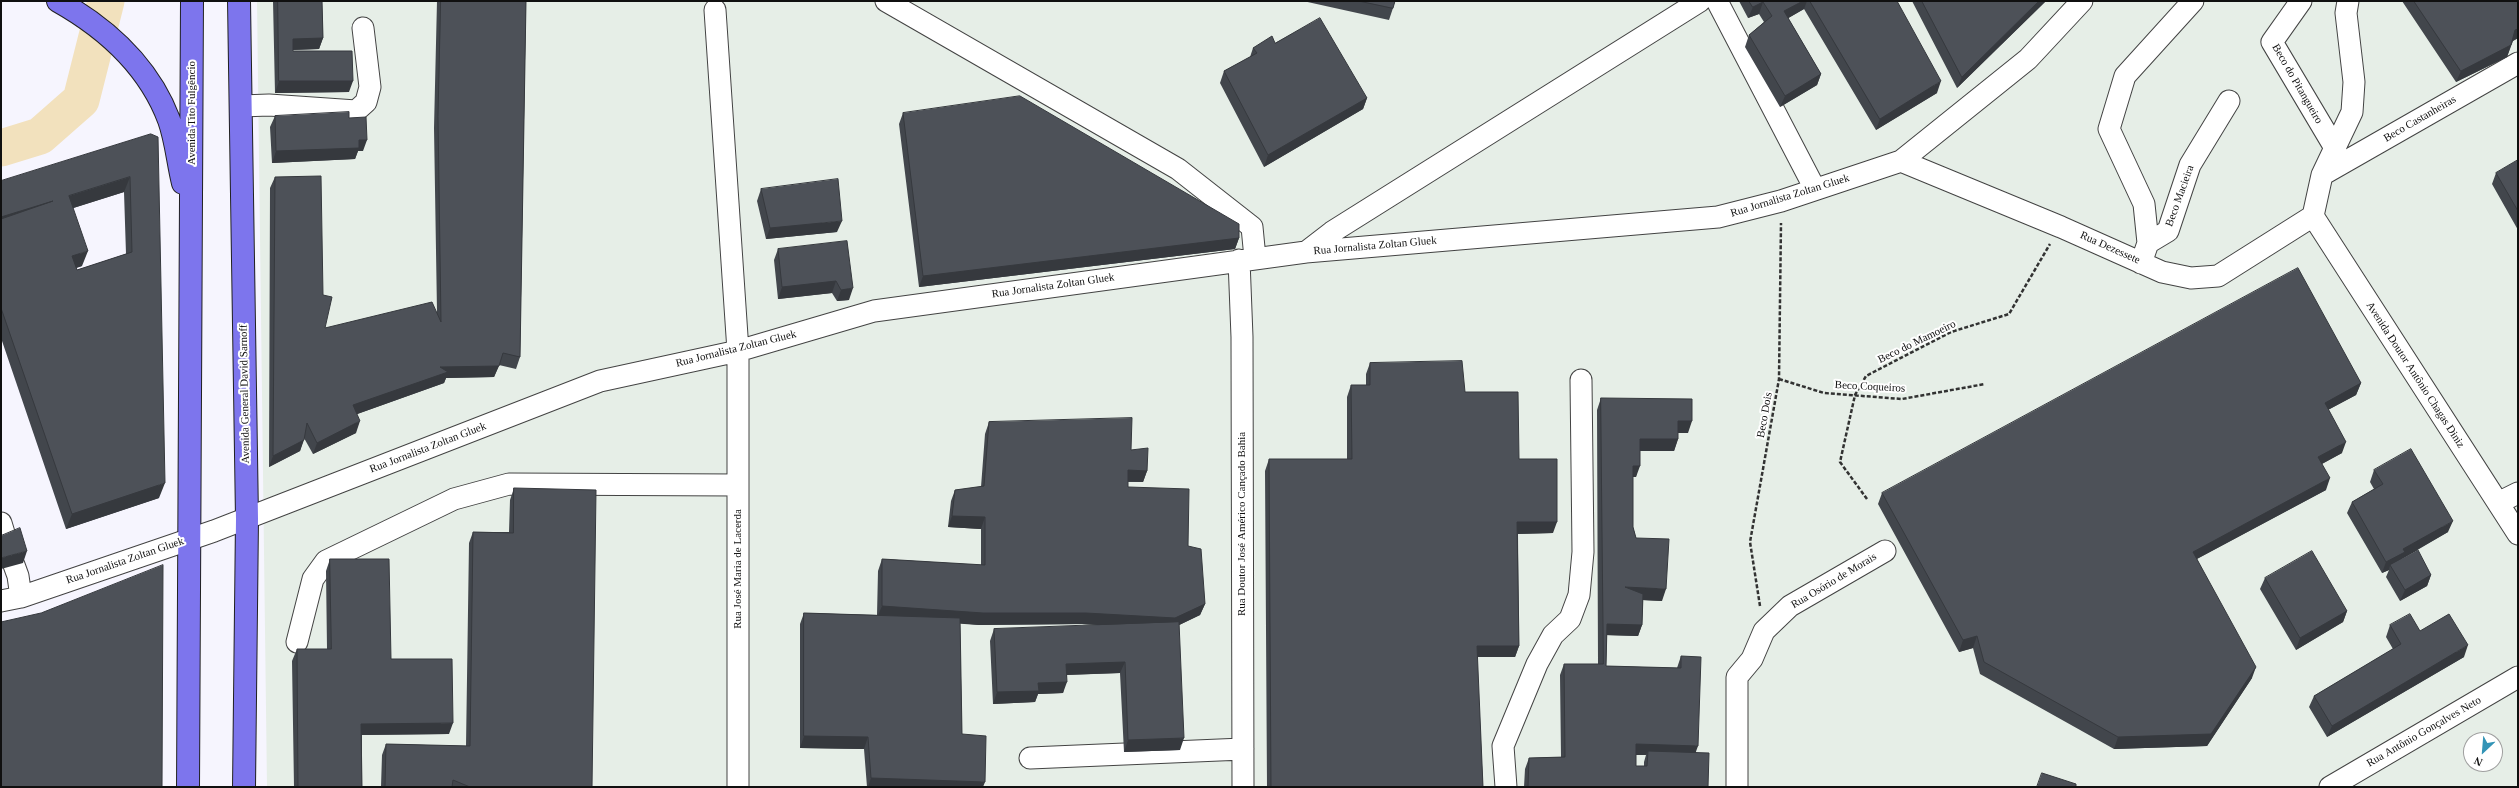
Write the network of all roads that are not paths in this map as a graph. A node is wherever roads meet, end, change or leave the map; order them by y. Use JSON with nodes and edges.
{"nodes":[{"id":1,"x":58,"y":1,"type":"edge"},
{"id":2,"x":192,"y":1,"type":"edge"},
{"id":3,"x":239,"y":1,"type":"edge"},
{"id":4,"x":886,"y":1,"type":"edge"},
{"id":5,"x":1700,"y":1,"type":"edge"},
{"id":6,"x":1717,"y":1,"type":"edge"},
{"id":7,"x":2082,"y":1,"type":"edge"},
{"id":8,"x":2193,"y":1,"type":"edge"},
{"id":9,"x":2301,"y":1,"type":"edge"},
{"id":10,"x":2348,"y":1,"type":"edge"},
{"id":11,"x":715,"y":10,"type":"dead end"},
{"id":12,"x":363,"y":28,"type":"dead end"},
{"id":13,"x":2518,"y":63,"type":"edge"},
{"id":14,"x":2229,"y":102,"type":"dead end"},
{"id":15,"x":241,"y":106,"type":"junction"},
{"id":16,"x":2335,"y":148,"type":"junction"},
{"id":17,"x":1900,"y":161,"type":"junction"},
{"id":18,"x":2322,"y":175,"type":"junction"},
{"id":19,"x":1815,"y":189,"type":"junction"},
{"id":20,"x":2313,"y":216,"type":"junction"},
{"id":21,"x":192,"y":225,"type":"junction"},
{"id":22,"x":2148,"y":243,"type":"junction"},
{"id":23,"x":1306,"y":252,"type":"junction"},
{"id":24,"x":1247,"y":259,"type":"junction"},
{"id":25,"x":2141,"y":263,"type":"junction"},
{"id":26,"x":738,"y":351,"type":"junction"},
{"id":27,"x":1581,"y":380,"type":"dead end"},
{"id":28,"x":738,"y":485,"type":"junction"},
{"id":29,"x":2518,"y":493,"type":"edge"},
{"id":30,"x":2498,"y":503,"type":"junction"},
{"id":31,"x":246,"y":519,"type":"junction"},
{"id":32,"x":1,"y":523,"type":"edge"},
{"id":33,"x":2518,"y":534,"type":"edge"},
{"id":34,"x":191,"y":537,"type":"junction"},
{"id":35,"x":7,"y":543,"type":"edge"},
{"id":36,"x":1885,"y":550,"type":"dead end"},
{"id":37,"x":14,"y":566,"type":"edge"},
{"id":38,"x":21,"y":597,"type":"junction"},
{"id":39,"x":1,"y":601,"type":"edge"},
{"id":40,"x":297,"y":642,"type":"dead end"},
{"id":41,"x":2518,"y":676,"type":"edge"},
{"id":42,"x":1243,"y":750,"type":"junction"},
{"id":43,"x":1030,"y":758,"type":"dead end"},
{"id":44,"x":188,"y":787,"type":"edge"},
{"id":45,"x":244,"y":787,"type":"edge"},
{"id":46,"x":738,"y":787,"type":"edge"},
{"id":47,"x":1243,"y":787,"type":"edge"},
{"id":48,"x":1506,"y":787,"type":"edge"},
{"id":49,"x":1737,"y":787,"type":"edge"},
{"id":50,"x":2330,"y":787,"type":"edge"}],
"edges":[{"from":1,"to":21,"type":"main road"},
{"from":2,"to":21,"type":"main road","name":"Avenida Tito Fulgêncio"},
{"from":3,"to":15,"type":"main road","name":"Avenida General David Sarnoff"},
{"from":4,"to":24,"type":"street","name":"Rua Doutor José Américo Cançado Bahia"},
{"from":5,"to":23,"type":"street"},
{"from":6,"to":19,"type":"street"},
{"from":7,"to":17,"type":"street","name":"Rua Jornalista Zoltan Gluek"},
{"from":8,"to":22,"type":"street"},
{"from":9,"to":16,"type":"street","name":"Beco do Pitangueiro"},
{"from":10,"to":16,"type":"street"},
{"from":11,"to":26,"type":"street","name":"Rua José Maria de Lacerda"},
{"from":12,"to":15,"type":"street"},
{"from":13,"to":18,"type":"street","name":"Beco Castanheiras"},
{"from":14,"to":22,"type":"street","name":"Beco Macieira"},
{"from":15,"to":31,"type":"main road","name":"Avenida General David Sarnoff"},
{"from":16,"to":18,"type":"street"},
{"from":17,"to":19,"type":"street","name":"Rua Jornalista Zoltan Gluek"},
{"from":17,"to":25,"type":"street","name":"Rua Dezessete"},
{"from":18,"to":20,"type":"street"},
{"from":19,"to":23,"type":"street","name":"Rua Jornalista Zoltan Gluek"},
{"from":20,"to":25,"type":"street","name":"Rua Dezessete"},
{"from":20,"to":30,"type":"street","name":"Avenida Doutor Antônio Chagas Diniz"},
{"from":21,"to":34,"type":"main road"},
{"from":22,"to":25,"type":"street"},
{"from":23,"to":24,"type":"street","name":"Rua Jornalista Zoltan Gluek"},
{"from":24,"to":26,"type":"street","name":"Rua Jornalista Zoltan Gluek"},
{"from":24,"to":42,"type":"street","name":"Rua Doutor José Américo Cançado Bahia"},
{"from":26,"to":28,"type":"street","name":"Rua José Maria de Lacerda"},
{"from":26,"to":31,"type":"street","name":"Rua Jornalista Zoltan Gluek"},
{"from":27,"to":48,"type":"street"},
{"from":28,"to":40,"type":"street"},
{"from":28,"to":46,"type":"street","name":"Rua José Maria de Lacerda"},
{"from":29,"to":30,"type":"street"},
{"from":30,"to":33,"type":"street","name":"Avenida Doutor Antônio Chagas Diniz"},
{"from":31,"to":34,"type":"street","name":"Rua Jornalista Zoltan Gluek"},
{"from":31,"to":45,"type":"main road","name":"Avenida General David Sarnoff"},
{"from":32,"to":35,"type":"street"},
{"from":34,"to":38,"type":"street","name":"Rua Jornalista Zoltan Gluek"},
{"from":34,"to":44,"type":"main road"},
{"from":36,"to":49,"type":"street","name":"Rua Osório de Morais"},
{"from":37,"to":38,"type":"street"},
{"from":38,"to":39,"type":"street","name":"Rua Jornalista Zoltan Gluek"},
{"from":41,"to":50,"type":"street","name":"Rua Antônio Gonçalves Neto"},
{"from":42,"to":43,"type":"street"},
{"from":42,"to":47,"type":"street","name":"Rua Doutor José Américo Cançado Bahia"}]}
